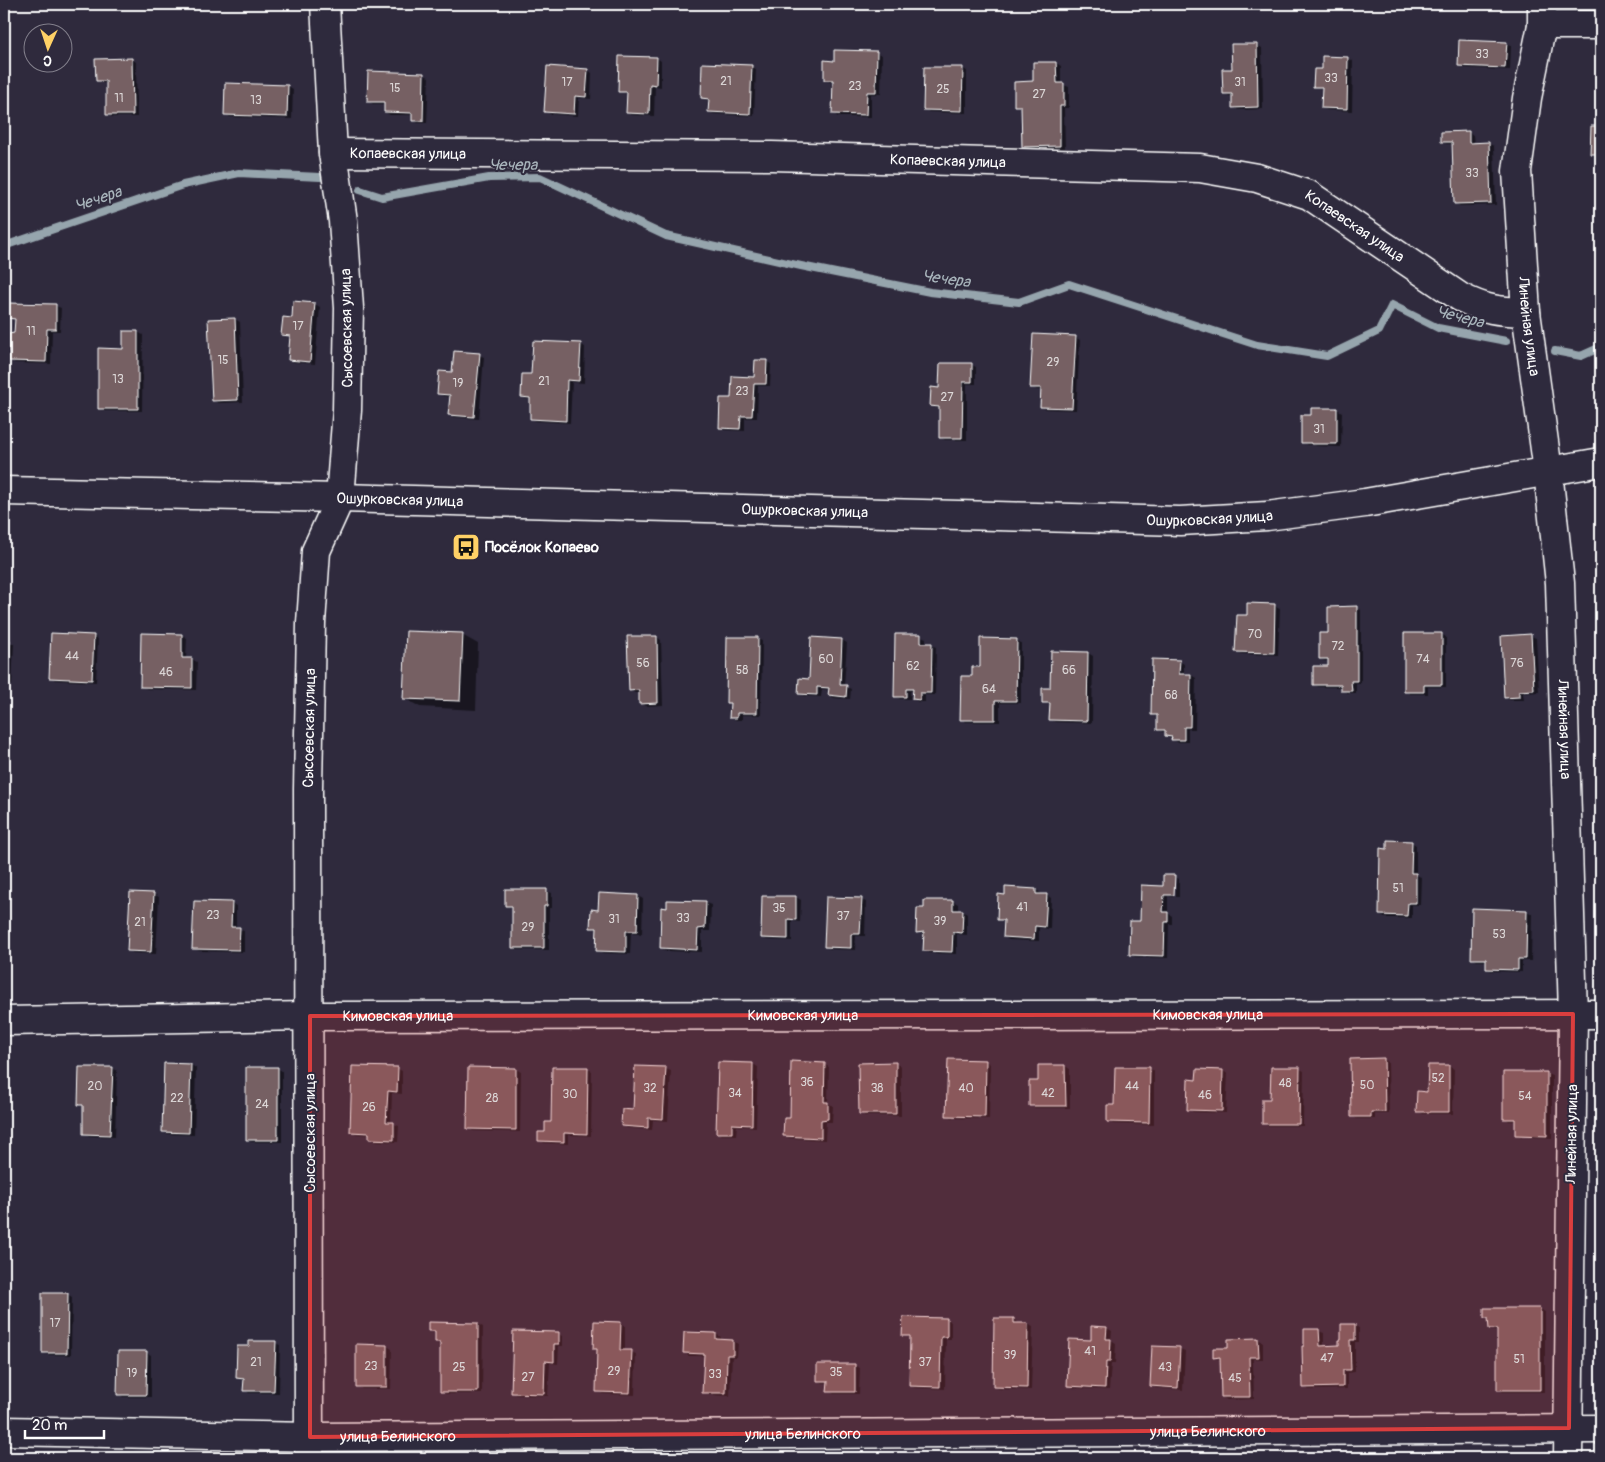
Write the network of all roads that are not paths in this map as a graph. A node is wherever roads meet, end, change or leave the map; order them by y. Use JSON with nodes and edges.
{"nodes":[{"id":1,"x":325,"y":4,"type":"edge"},
{"id":2,"x":1542,"y":14,"type":"edge"},
{"id":3,"x":1601,"y":25,"type":"edge"},
{"id":4,"x":333,"y":153,"type":"junction"},
{"id":5,"x":1526,"y":312,"type":"junction"},
{"id":6,"x":1601,"y":462,"type":"edge"},
{"id":7,"x":1548,"y":471,"type":"junction"},
{"id":8,"x":4,"y":491,"type":"edge"},
{"id":9,"x":340,"y":498,"type":"junction"},
{"id":10,"x":1573,"y":1014,"type":"junction"},
{"id":11,"x":1601,"y":1014,"type":"edge"},
{"id":12,"x":310,"y":1016,"type":"junction"},
{"id":13,"x":4,"y":1020,"type":"edge"},
{"id":14,"x":1569,"y":1428,"type":"junction"},
{"id":15,"x":1601,"y":1428,"type":"edge"},
{"id":16,"x":4,"y":1432,"type":"edge"},
{"id":17,"x":309,"y":1448,"type":"edge"},
{"id":18,"x":1568,"y":1458,"type":"edge"}],
"edges":[{"from":1,"to":4,"type":"street","name":"Сысоевская улица"},
{"from":2,"to":3,"type":"street"},
{"from":2,"to":5,"type":"street","name":"Линейная улица"},
{"from":4,"to":5,"type":"street","name":"Копаевская улица"},
{"from":4,"to":9,"type":"street","name":"Сысоевская улица"},
{"from":5,"to":7,"type":"street","name":"Линейная улица"},
{"from":6,"to":7,"type":"street","name":"Ошурковская улица"},
{"from":7,"to":9,"type":"street","name":"Ошурковская улица"},
{"from":7,"to":10,"type":"street","name":"Линейная улица"},
{"from":8,"to":9,"type":"street","name":"Ошурковская улица"},
{"from":9,"to":12,"type":"street","name":"Сысоевская улица"},
{"from":10,"to":11,"type":"street","name":"Кимовская улица"},
{"from":10,"to":12,"type":"street","name":"Кимовская улица"},
{"from":10,"to":14,"type":"street","name":"Линейная улица"},
{"from":12,"to":13,"type":"street","name":"Кимовская улица"},
{"from":12,"to":17,"type":"street","name":"Сысоевская улица"},
{"from":14,"to":15,"type":"street","name":"улица Белинского"},
{"from":14,"to":17,"type":"street","name":"улица Белинского"},
{"from":14,"to":18,"type":"street","name":"Линейная улица"},
{"from":16,"to":17,"type":"street","name":"улица Белинского"}]}
